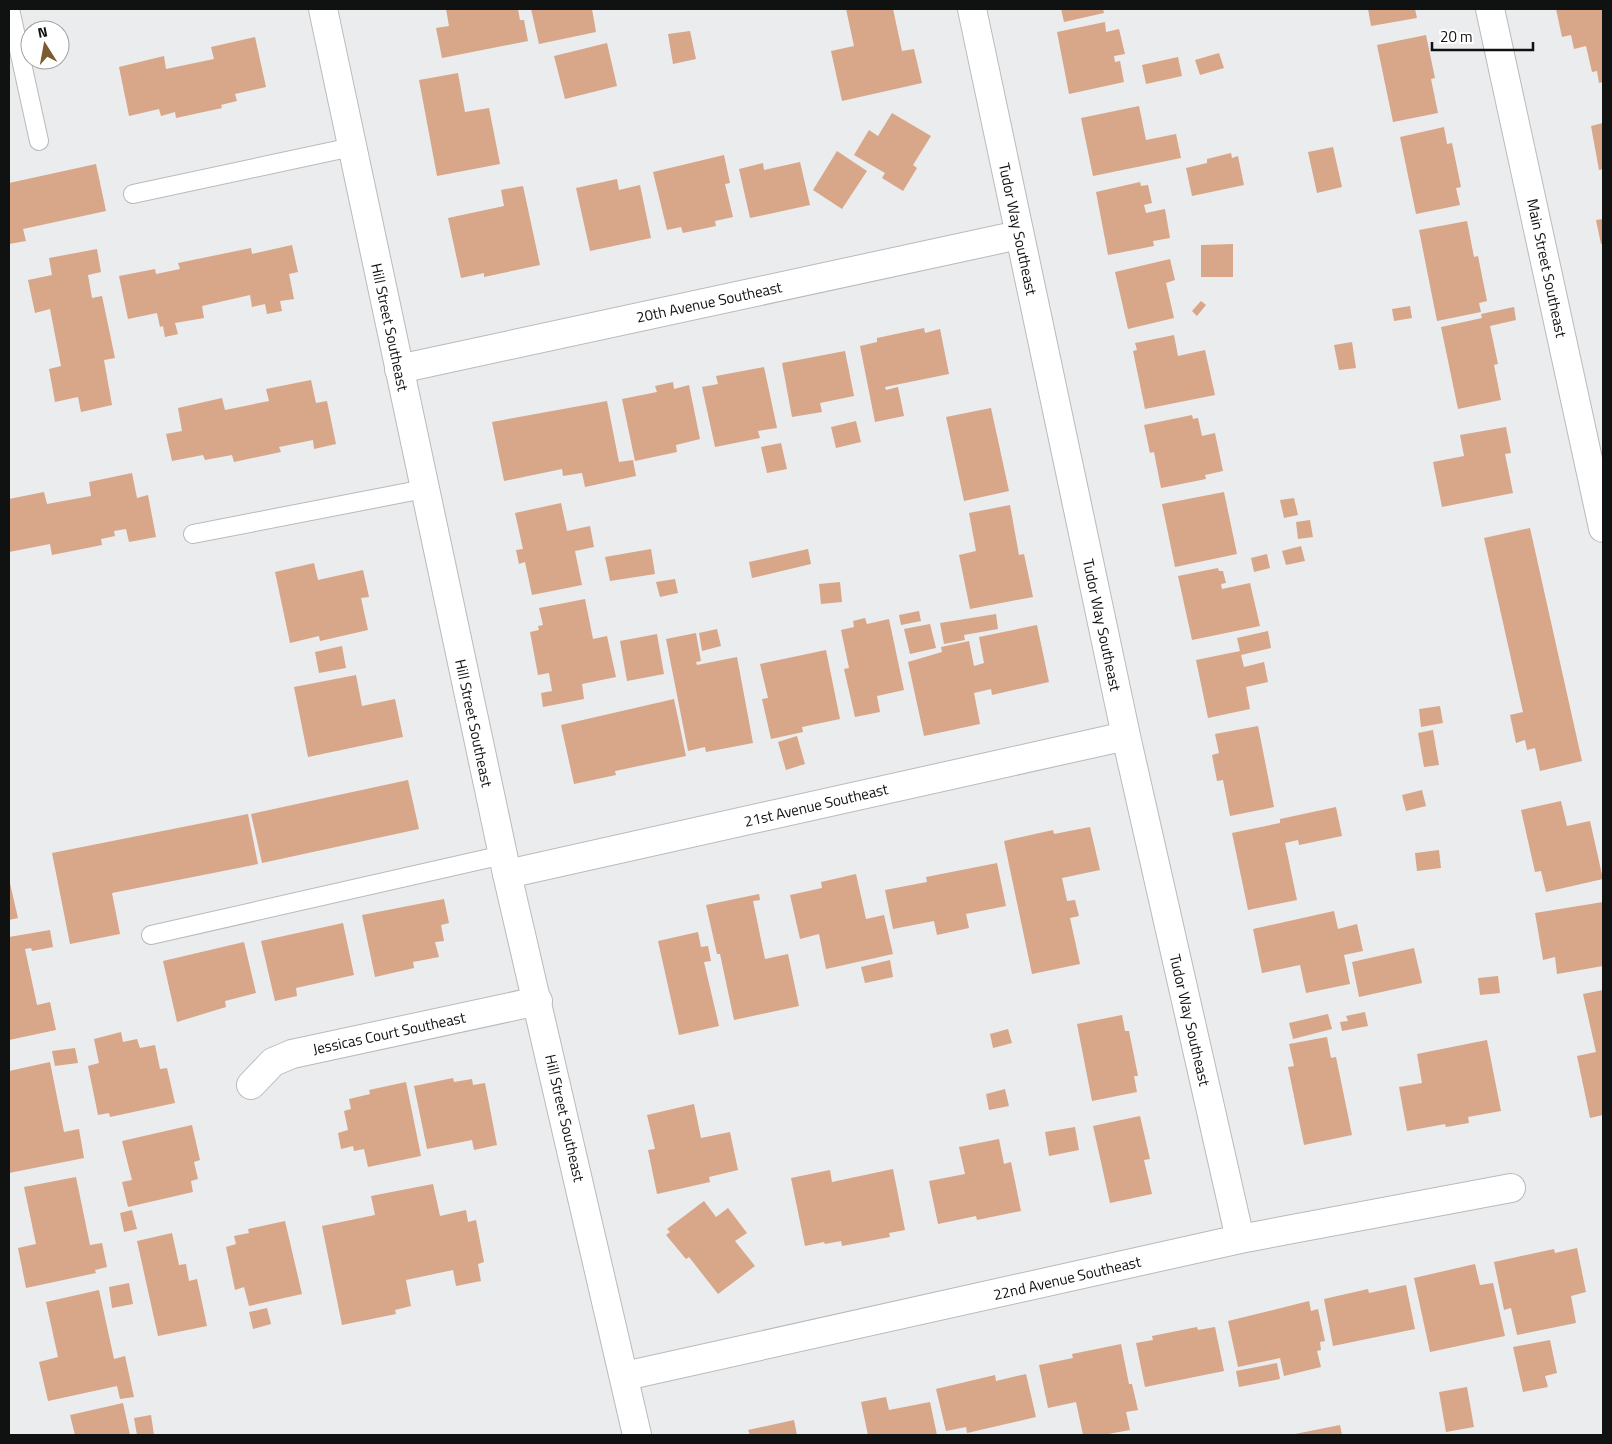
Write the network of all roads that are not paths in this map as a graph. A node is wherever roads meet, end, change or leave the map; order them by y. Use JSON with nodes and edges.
{"nodes":[{"id":1,"x":10,"y":9,"type":"edge"},
{"id":2,"x":324,"y":9,"type":"edge"},
{"id":3,"x":972,"y":9,"type":"edge"},
{"id":4,"x":1490,"y":9,"type":"edge"},
{"id":5,"x":39,"y":141,"type":"dead end"},
{"id":6,"x":352,"y":147,"type":"junction"},
{"id":7,"x":133,"y":194,"type":"dead end"},
{"id":8,"x":1019,"y":235,"type":"junction"},
{"id":9,"x":399,"y":368,"type":"junction"},
{"id":10,"x":424,"y":489,"type":"junction"},
{"id":11,"x":1603,"y":528,"type":"edge"},
{"id":12,"x":193,"y":534,"type":"dead end"},
{"id":13,"x":1126,"y":736,"type":"junction"},
{"id":14,"x":505,"y":865,"type":"junction"},
{"id":15,"x":150,"y":935,"type":"dead end"},
{"id":16,"x":538,"y":1001,"type":"junction"},
{"id":17,"x":251,"y":1085,"type":"dead end"},
{"id":18,"x":1511,"y":1188,"type":"dead end"},
{"id":19,"x":1240,"y":1239,"type":"junction"},
{"id":20,"x":625,"y":1376,"type":"junction"},
{"id":21,"x":637,"y":1435,"type":"edge"}],
"edges":[{"from":1,"to":5,"type":"lane"},
{"from":2,"to":6,"type":"street","name":"Hill Street Southeast"},
{"from":3,"to":8,"type":"street","name":"Tudor Way Southeast"},
{"from":4,"to":11,"type":"street","name":"Main Street Southeast"},
{"from":6,"to":7,"type":"lane"},
{"from":6,"to":9,"type":"street","name":"Hill Street Southeast"},
{"from":8,"to":9,"type":"street","name":"20th Avenue Southeast"},
{"from":8,"to":13,"type":"street","name":"Tudor Way Southeast"},
{"from":9,"to":10,"type":"street","name":"Hill Street Southeast"},
{"from":10,"to":12,"type":"lane"},
{"from":10,"to":14,"type":"street","name":"Hill Street Southeast"},
{"from":13,"to":14,"type":"street","name":"21st Avenue Southeast"},
{"from":13,"to":19,"type":"street","name":"Tudor Way Southeast"},
{"from":14,"to":15,"type":"lane"},
{"from":14,"to":16,"type":"street","name":"Hill Street Southeast"},
{"from":16,"to":17,"type":"street","name":"Jessicas Court Southeast"},
{"from":16,"to":20,"type":"street","name":"Hill Street Southeast"},
{"from":18,"to":19,"type":"street","name":"22nd Avenue Southeast"},
{"from":19,"to":20,"type":"street","name":"22nd Avenue Southeast"},
{"from":20,"to":21,"type":"street","name":"Hill Street Southeast"}]}
